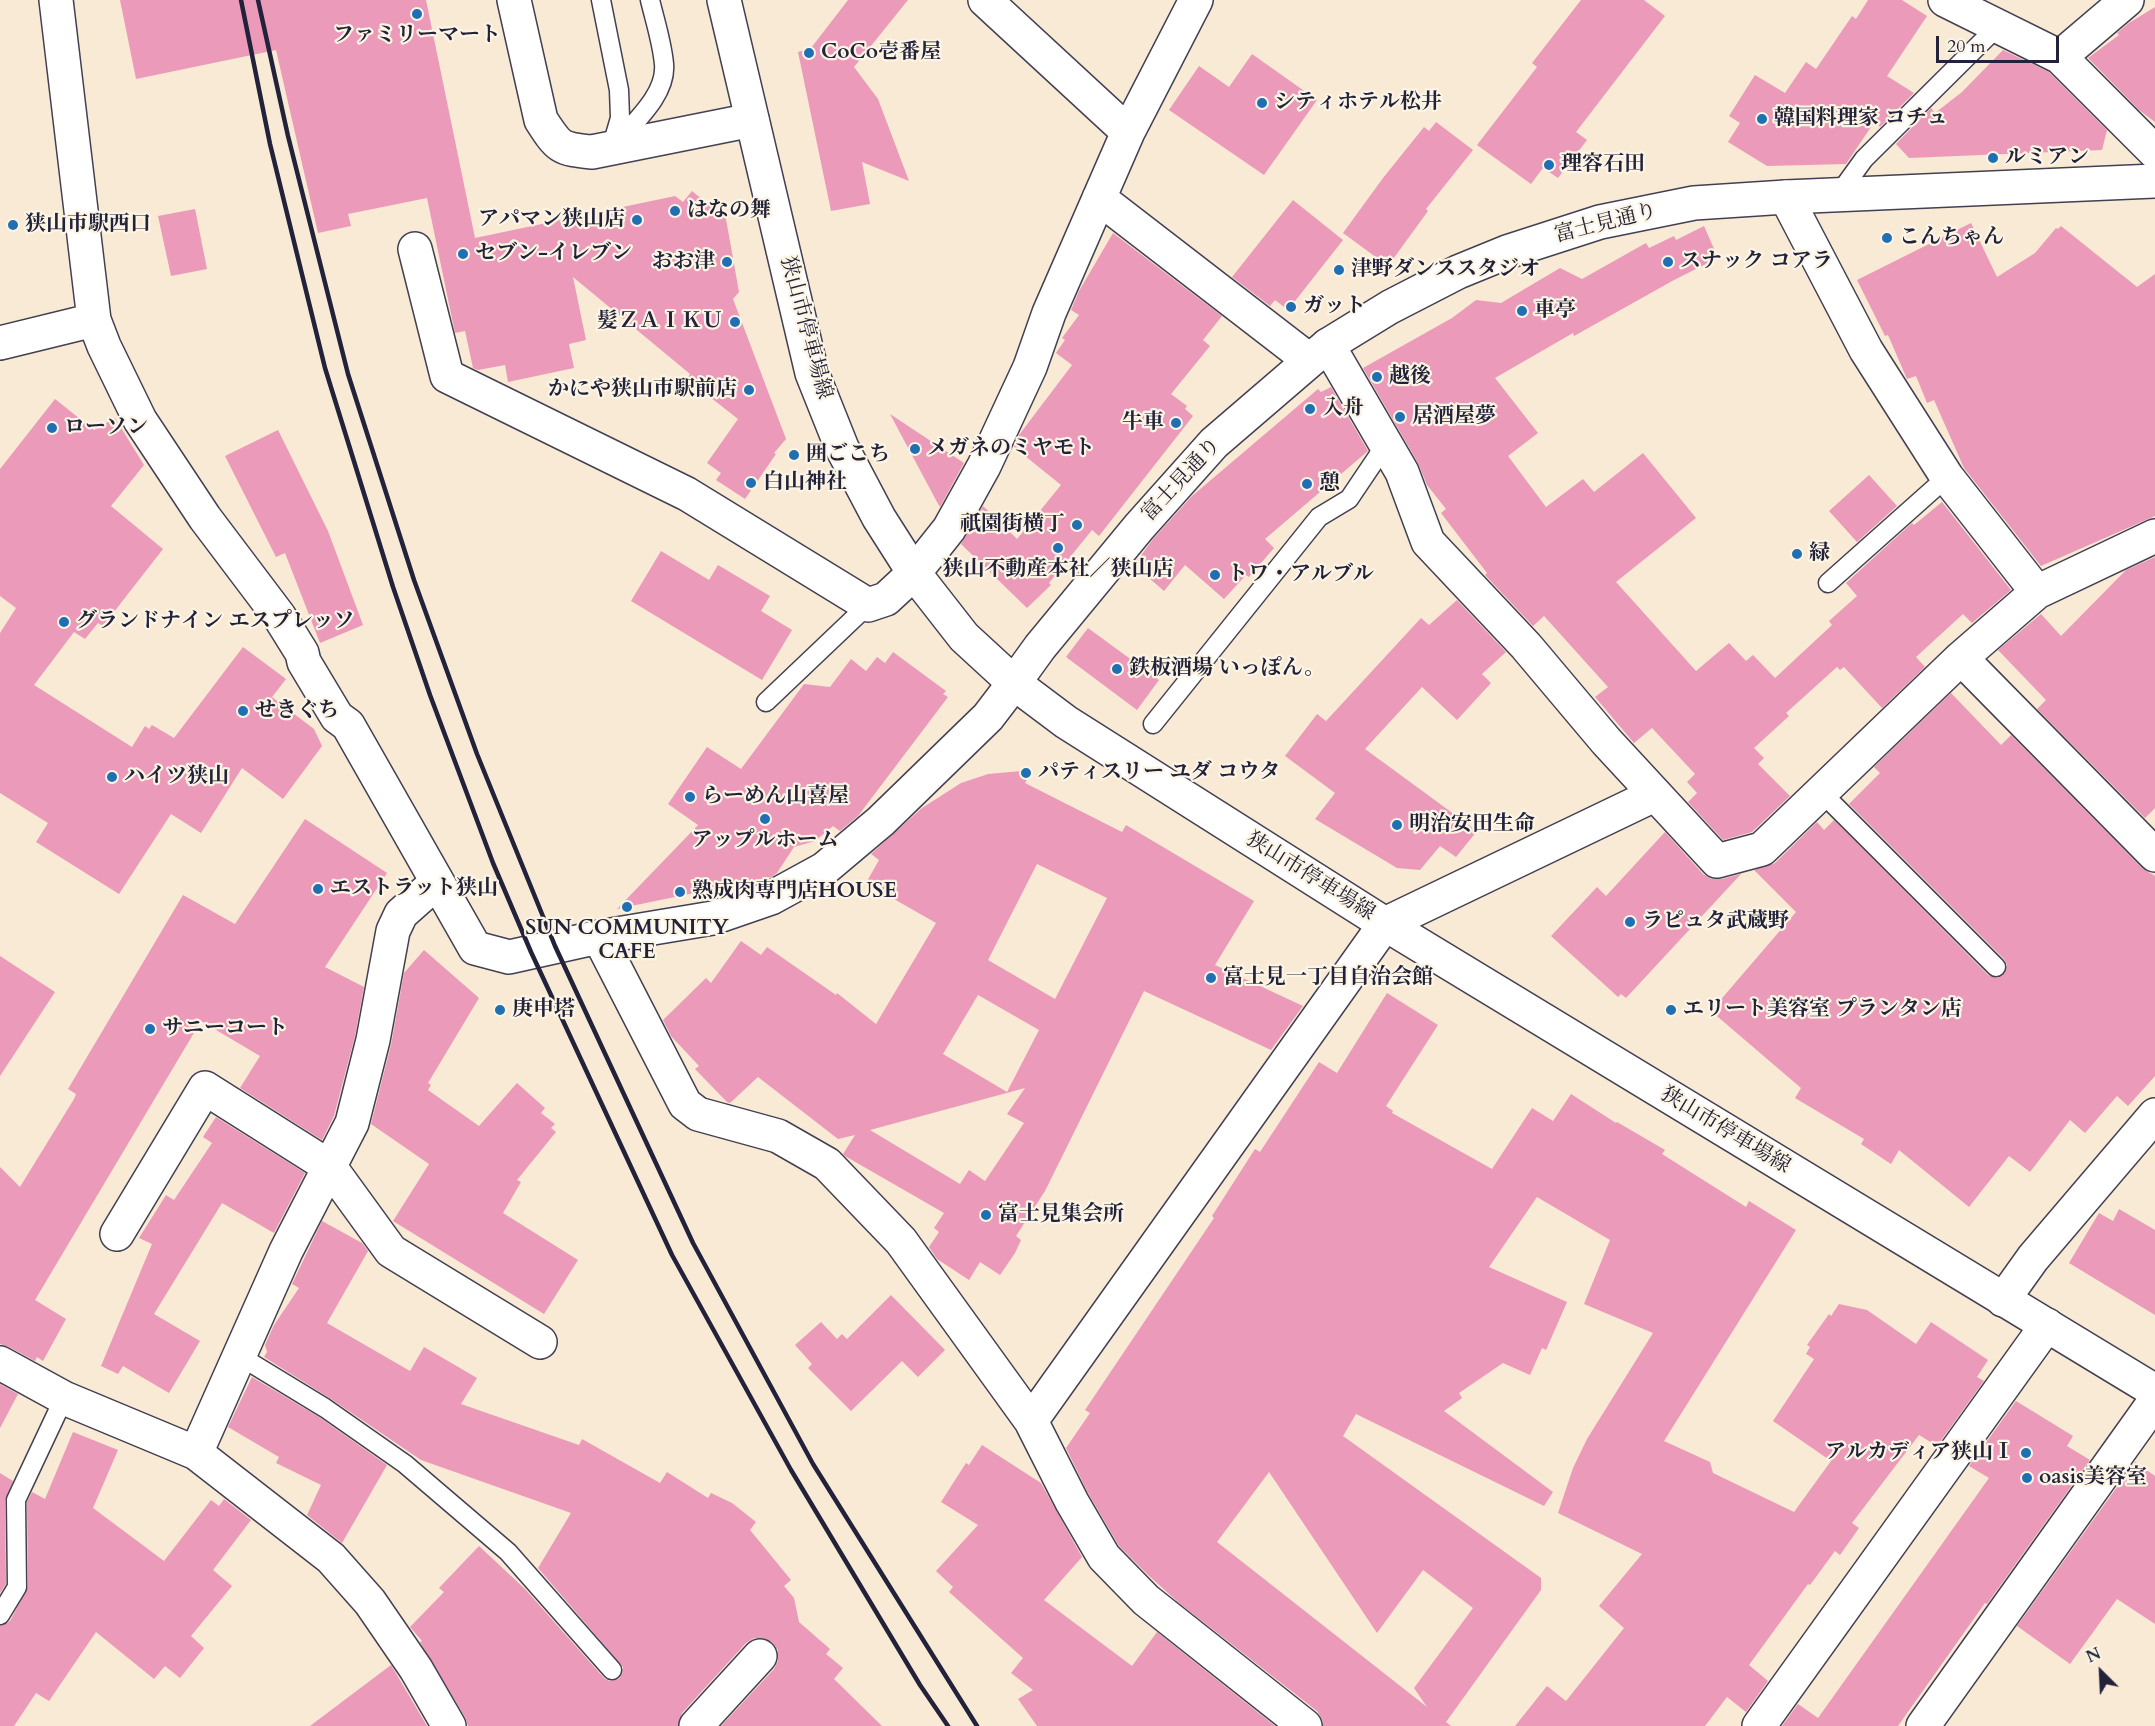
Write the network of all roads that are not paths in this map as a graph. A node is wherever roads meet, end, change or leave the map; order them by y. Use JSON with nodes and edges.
{"nodes":[{"id":1,"x":56,"y":0,"type":"edge"},
{"id":2,"x":514,"y":0,"type":"edge"},
{"id":3,"x":601,"y":0,"type":"edge"},
{"id":4,"x":650,"y":0,"type":"edge"},
{"id":5,"x":724,"y":0,"type":"edge"},
{"id":6,"x":985,"y":0,"type":"edge"},
{"id":7,"x":1196,"y":0,"type":"edge"},
{"id":8,"x":1945,"y":0,"type":"edge"},
{"id":9,"x":2127,"y":0,"type":"edge"},
{"id":10,"x":1997,"y":27,"type":"junction"},
{"id":11,"x":2060,"y":57,"type":"junction"},
{"id":12,"x":752,"y":120,"type":"junction"},
{"id":13,"x":1128,"y":132,"type":"junction"},
{"id":14,"x":612,"y":148,"type":"junction"},
{"id":15,"x":2155,"y":152,"type":"edge"},
{"id":16,"x":2155,"y":181,"type":"edge"},
{"id":17,"x":1838,"y":195,"type":"junction"},
{"id":18,"x":1786,"y":197,"type":"junction"},
{"id":19,"x":1099,"y":198,"type":"junction"},
{"id":20,"x":416,"y":249,"type":"dead end"},
{"id":21,"x":94,"y":320,"type":"junction"},
{"id":22,"x":0,"y":344,"type":"edge"},
{"id":23,"x":1319,"y":352,"type":"junction"},
{"id":24,"x":1386,"y":444,"type":"junction"},
{"id":25,"x":1947,"y":477,"type":"junction"},
{"id":26,"x":2155,"y":536,"type":"edge"},
{"id":27,"x":914,"y":573,"type":"junction"},
{"id":28,"x":1828,"y":583,"type":"dead end"},
{"id":29,"x":2037,"y":592,"type":"junction"},
{"id":30,"x":868,"y":605,"type":"junction"},
{"id":31,"x":1961,"y":658,"type":"junction"},
{"id":32,"x":1014,"y":683,"type":"junction"},
{"id":33,"x":766,"y":702,"type":"dead end"},
{"id":34,"x":1153,"y":724,"type":"dead end"},
{"id":35,"x":1821,"y":792,"type":"junction"},
{"id":36,"x":1654,"y":795,"type":"junction"},
{"id":37,"x":2155,"y":855,"type":"edge"},
{"id":38,"x":437,"y":882,"type":"junction"},
{"id":39,"x":1385,"y":924,"type":"junction"},
{"id":40,"x":599,"y":937,"type":"junction"},
{"id":41,"x":1996,"y":967,"type":"dead end"},
{"id":42,"x":2155,"y":1115,"type":"edge"},
{"id":43,"x":330,"y":1167,"type":"junction"},
{"id":44,"x":117,"y":1234,"type":"dead end"},
{"id":45,"x":2002,"y":1300,"type":"junction"},
{"id":46,"x":2047,"y":1325,"type":"junction"},
{"id":47,"x":540,"y":1342,"type":"dead end"},
{"id":48,"x":238,"y":1355,"type":"junction"},
{"id":49,"x":0,"y":1363,"type":"edge"},
{"id":50,"x":2155,"y":1391,"type":"edge"},
{"id":51,"x":64,"y":1398,"type":"junction"},
{"id":52,"x":2155,"y":1401,"type":"edge"},
{"id":53,"x":1031,"y":1421,"type":"junction"},
{"id":54,"x":196,"y":1453,"type":"junction"},
{"id":55,"x":0,"y":1615,"type":"edge"},
{"id":56,"x":760,"y":1656,"type":"dead end"},
{"id":57,"x":612,"y":1670,"type":"dead end"},
{"id":58,"x":449,"y":1726,"type":"edge"},
{"id":59,"x":696,"y":1726,"type":"edge"},
{"id":60,"x":1305,"y":1726,"type":"edge"},
{"id":61,"x":1759,"y":1726,"type":"edge"},
{"id":62,"x":1923,"y":1726,"type":"edge"}],
"edges":[{"from":1,"to":21,"type":"street","name":"富士見通り"},
{"from":2,"to":14,"type":"street"},
{"from":3,"to":14,"type":"lane"},
{"from":4,"to":14,"type":"lane"},
{"from":5,"to":12,"type":"street","name":"狭山市停車場線"},
{"from":6,"to":13,"type":"street"},
{"from":7,"to":13,"type":"street"},
{"from":8,"to":10,"type":"street"},
{"from":9,"to":11,"type":"street"},
{"from":10,"to":11,"type":"street"},
{"from":10,"to":17,"type":"lane"},
{"from":11,"to":15,"type":"street"},
{"from":12,"to":14,"type":"street"},
{"from":12,"to":27,"type":"street","name":"狭山市停車場線"},
{"from":13,"to":19,"type":"street"},
{"from":16,"to":17,"type":"street","name":"富士見通り"},
{"from":17,"to":18,"type":"street","name":"富士見通り"},
{"from":18,"to":23,"type":"street","name":"富士見通り"},
{"from":18,"to":25,"type":"street"},
{"from":19,"to":23,"type":"street"},
{"from":19,"to":27,"type":"street"},
{"from":20,"to":30,"type":"street"},
{"from":21,"to":22,"type":"street"},
{"from":21,"to":38,"type":"street","name":"富士見通り"},
{"from":23,"to":24,"type":"street"},
{"from":23,"to":32,"type":"street","name":"富士見通り"},
{"from":24,"to":34,"type":"lane"},
{"from":24,"to":36,"type":"street"},
{"from":25,"to":28,"type":"lane"},
{"from":25,"to":29,"type":"street"},
{"from":26,"to":29,"type":"street"},
{"from":27,"to":30,"type":"street"},
{"from":27,"to":32,"type":"street","name":"狭山市停車場線"},
{"from":29,"to":31,"type":"street"},
{"from":30,"to":33,"type":"lane"},
{"from":31,"to":35,"type":"street"},
{"from":31,"to":37,"type":"street"},
{"from":32,"to":39,"type":"street","name":"狭山市停車場線"},
{"from":32,"to":40,"type":"street","name":"富士見通り"},
{"from":35,"to":36,"type":"street"},
{"from":35,"to":41,"type":"lane"},
{"from":36,"to":39,"type":"street"},
{"from":38,"to":40,"type":"street","name":"富士見通り"},
{"from":38,"to":43,"type":"street"},
{"from":39,"to":45,"type":"street","name":"狭山市停車場線"},
{"from":39,"to":53,"type":"street"},
{"from":40,"to":53,"type":"street"},
{"from":42,"to":45,"type":"street"},
{"from":43,"to":44,"type":"street"},
{"from":43,"to":47,"type":"street"},
{"from":43,"to":48,"type":"street"},
{"from":45,"to":46,"type":"street","name":"狭山市停車場線"},
{"from":46,"to":50,"type":"street","name":"狭山市停車場線"},
{"from":46,"to":61,"type":"street"},
{"from":48,"to":54,"type":"street"},
{"from":48,"to":57,"type":"lane"},
{"from":49,"to":51,"type":"street"},
{"from":51,"to":54,"type":"street"},
{"from":51,"to":55,"type":"lane"},
{"from":52,"to":62,"type":"street"},
{"from":53,"to":60,"type":"street"},
{"from":54,"to":58,"type":"street"},
{"from":56,"to":59,"type":"street"}]}
